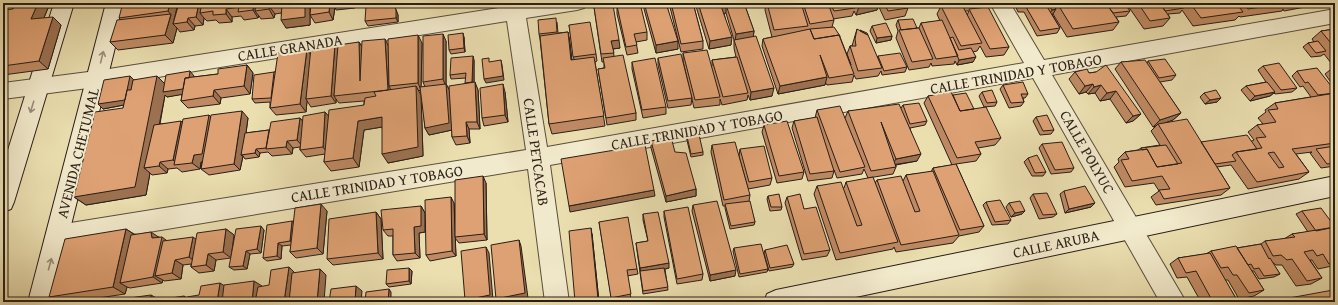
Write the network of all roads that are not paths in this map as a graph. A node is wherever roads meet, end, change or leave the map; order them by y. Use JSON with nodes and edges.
{"nodes":[{"id":1,"x":64,"y":3,"type":"edge"},
{"id":2,"x":116,"y":3,"type":"edge"},
{"id":3,"x":577,"y":3,"type":"edge"},
{"id":4,"x":1000,"y":3,"type":"edge"},
{"id":5,"x":515,"y":7,"type":"edge"},
{"id":6,"x":1335,"y":16,"type":"edge"},
{"id":7,"x":1039,"y":70,"type":"junction"},
{"id":8,"x":96,"y":79,"type":"junction"},
{"id":9,"x":39,"y":85,"type":"junction"},
{"id":10,"x":3,"y":91,"type":"edge"},
{"id":11,"x":538,"y":158,"type":"junction"},
{"id":12,"x":1335,"y":186,"type":"edge"},
{"id":13,"x":3,"y":202,"type":"edge"},
{"id":14,"x":1131,"y":228,"type":"junction"},
{"id":15,"x":58,"y":236,"type":"junction"},
{"id":16,"x":40,"y":302,"type":"edge"},
{"id":17,"x":557,"y":302,"type":"edge"},
{"id":18,"x":776,"y":302,"type":"edge"},
{"id":19,"x":1174,"y":302,"type":"edge"}],
"edges":[{"from":1,"to":9,"type":"street"},
{"from":8,"to":2,"type":"street","name":"AVENIDA CHETUMAL","one_way":true},
{"from":3,"to":5,"type":"street","name":"CALLE GRANADA"},
{"from":4,"to":7,"type":"street","name":"CALLE POLYUC"},
{"from":5,"to":8,"type":"street","name":"CALLE GRANADA"},
{"from":5,"to":11,"type":"street","name":"CALLE PETCACAB"},
{"from":6,"to":7,"type":"street","name":"CALLE TRINIDAD Y TOBAGO"},
{"from":7,"to":11,"type":"street","name":"CALLE TRINIDAD Y TOBAGO"},
{"from":7,"to":14,"type":"street","name":"CALLE POLYUC"},
{"from":8,"to":9,"type":"street","name":"CALLE GRANADA"},
{"from":8,"to":15,"type":"street","name":"AVENIDA CHETUMAL"},
{"from":9,"to":10,"type":"street","name":"CALLE GRANADA"},
{"from":9,"to":13,"type":"street","one_way":true},
{"from":11,"to":15,"type":"street","name":"CALLE TRINIDAD Y TOBAGO"},
{"from":11,"to":17,"type":"street","name":"CALLE PETCACAB"},
{"from":12,"to":14,"type":"street","name":"CALLE ARUBA"},
{"from":14,"to":18,"type":"street","name":"CALLE ARUBA"},
{"from":14,"to":19,"type":"street","name":"CALLE POLYUC"},
{"from":16,"to":15,"type":"street","name":"AVENIDA CHETUMAL","one_way":true}]}
